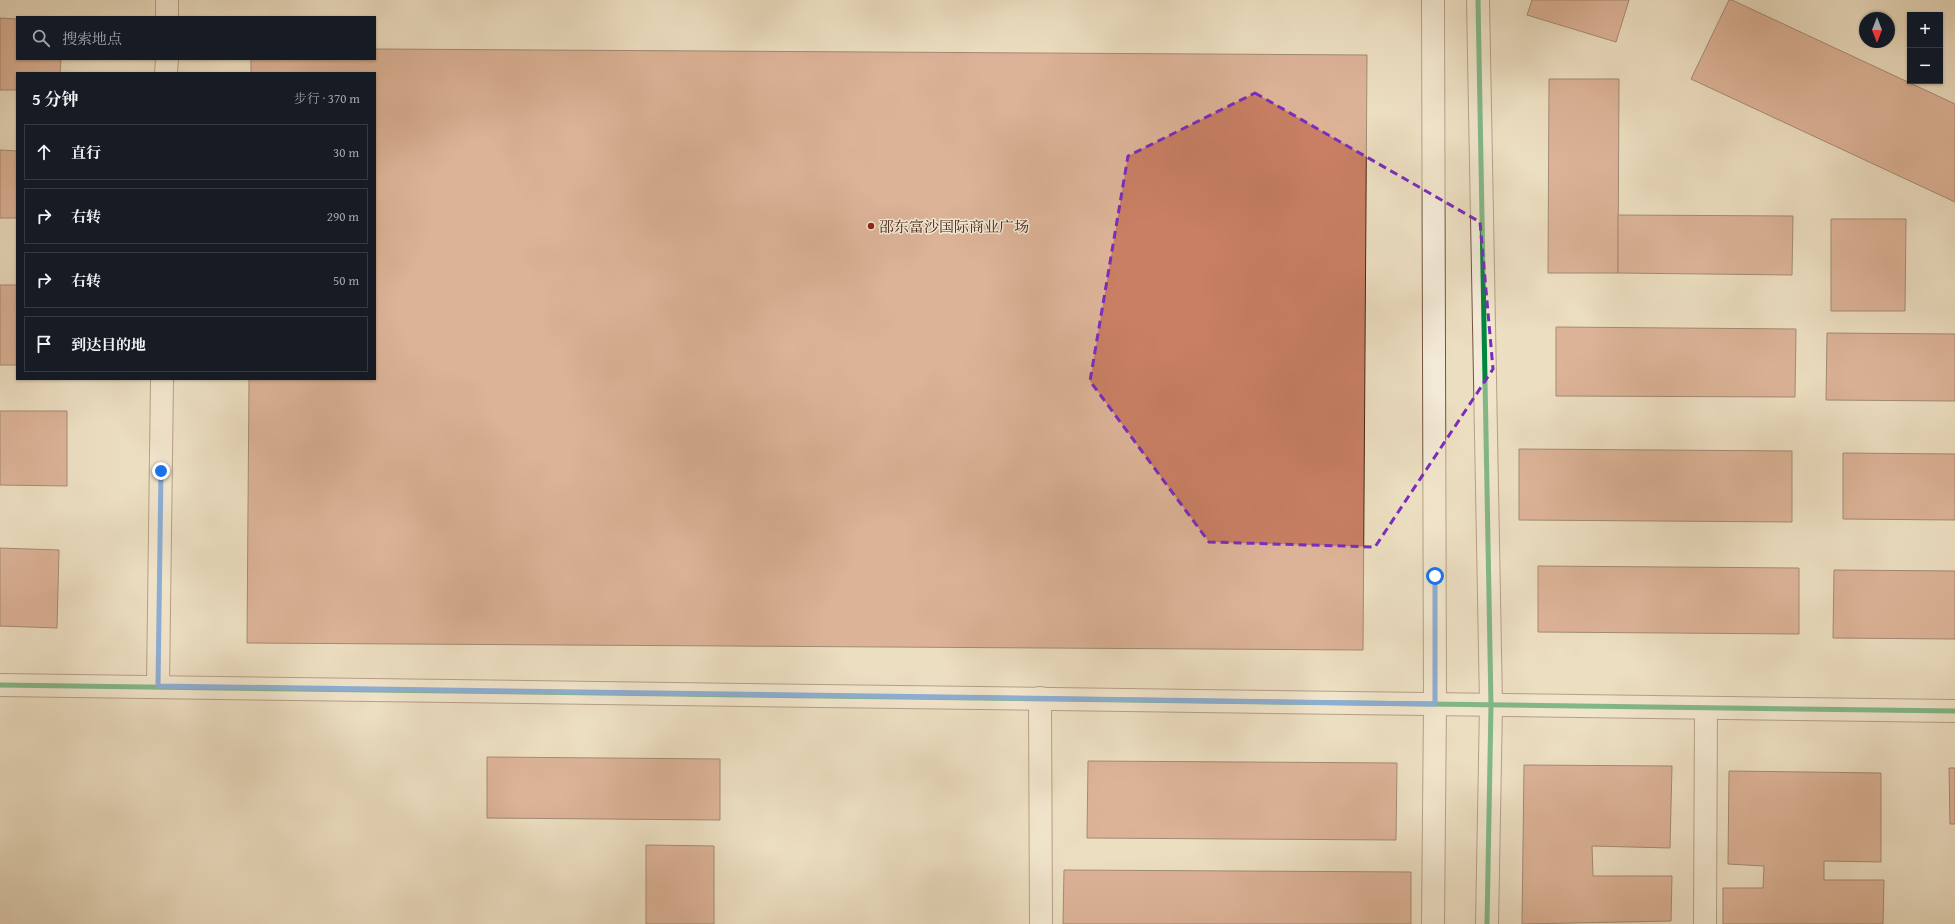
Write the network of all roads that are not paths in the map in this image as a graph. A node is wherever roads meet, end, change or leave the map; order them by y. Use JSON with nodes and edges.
{"nodes":[{"id":1,"x":167,"y":0,"type":"edge"},
{"id":2,"x":1433,"y":0,"type":"edge"},
{"id":3,"x":1478,"y":0,"type":"edge"},
{"id":4,"x":167,"y":16,"type":"edge"},
{"id":5,"x":166,"y":60,"type":"edge"},
{"id":6,"x":166,"y":72,"type":"edge"},
{"id":7,"x":162,"y":380,"type":"edge"},
{"id":8,"x":0,"y":685,"type":"edge"},
{"id":9,"x":158,"y":686,"type":"junction"},
{"id":10,"x":1040,"y":698,"type":"junction"},
{"id":11,"x":1435,"y":704,"type":"junction"},
{"id":12,"x":1490,"y":705,"type":"junction"},
{"id":13,"x":1706,"y":708,"type":"junction"},
{"id":14,"x":1955,"y":711,"type":"edge"},
{"id":15,"x":1041,"y":924,"type":"edge"},
{"id":16,"x":1433,"y":924,"type":"edge"},
{"id":17,"x":1487,"y":924,"type":"edge"},
{"id":18,"x":1705,"y":924,"type":"edge"}],
"edges":[{"from":1,"to":4,"type":"street"},
{"from":2,"to":11,"type":"street"},
{"from":3,"to":12,"type":"street"},
{"from":5,"to":6,"type":"street"},
{"from":7,"to":9,"type":"street"},
{"from":8,"to":9,"type":"street"},
{"from":9,"to":10,"type":"street"},
{"from":10,"to":11,"type":"street"},
{"from":10,"to":15,"type":"street"},
{"from":11,"to":12,"type":"street"},
{"from":11,"to":16,"type":"street"},
{"from":12,"to":13,"type":"street"},
{"from":12,"to":17,"type":"street"},
{"from":13,"to":14,"type":"street"},
{"from":13,"to":18,"type":"street"}]}
